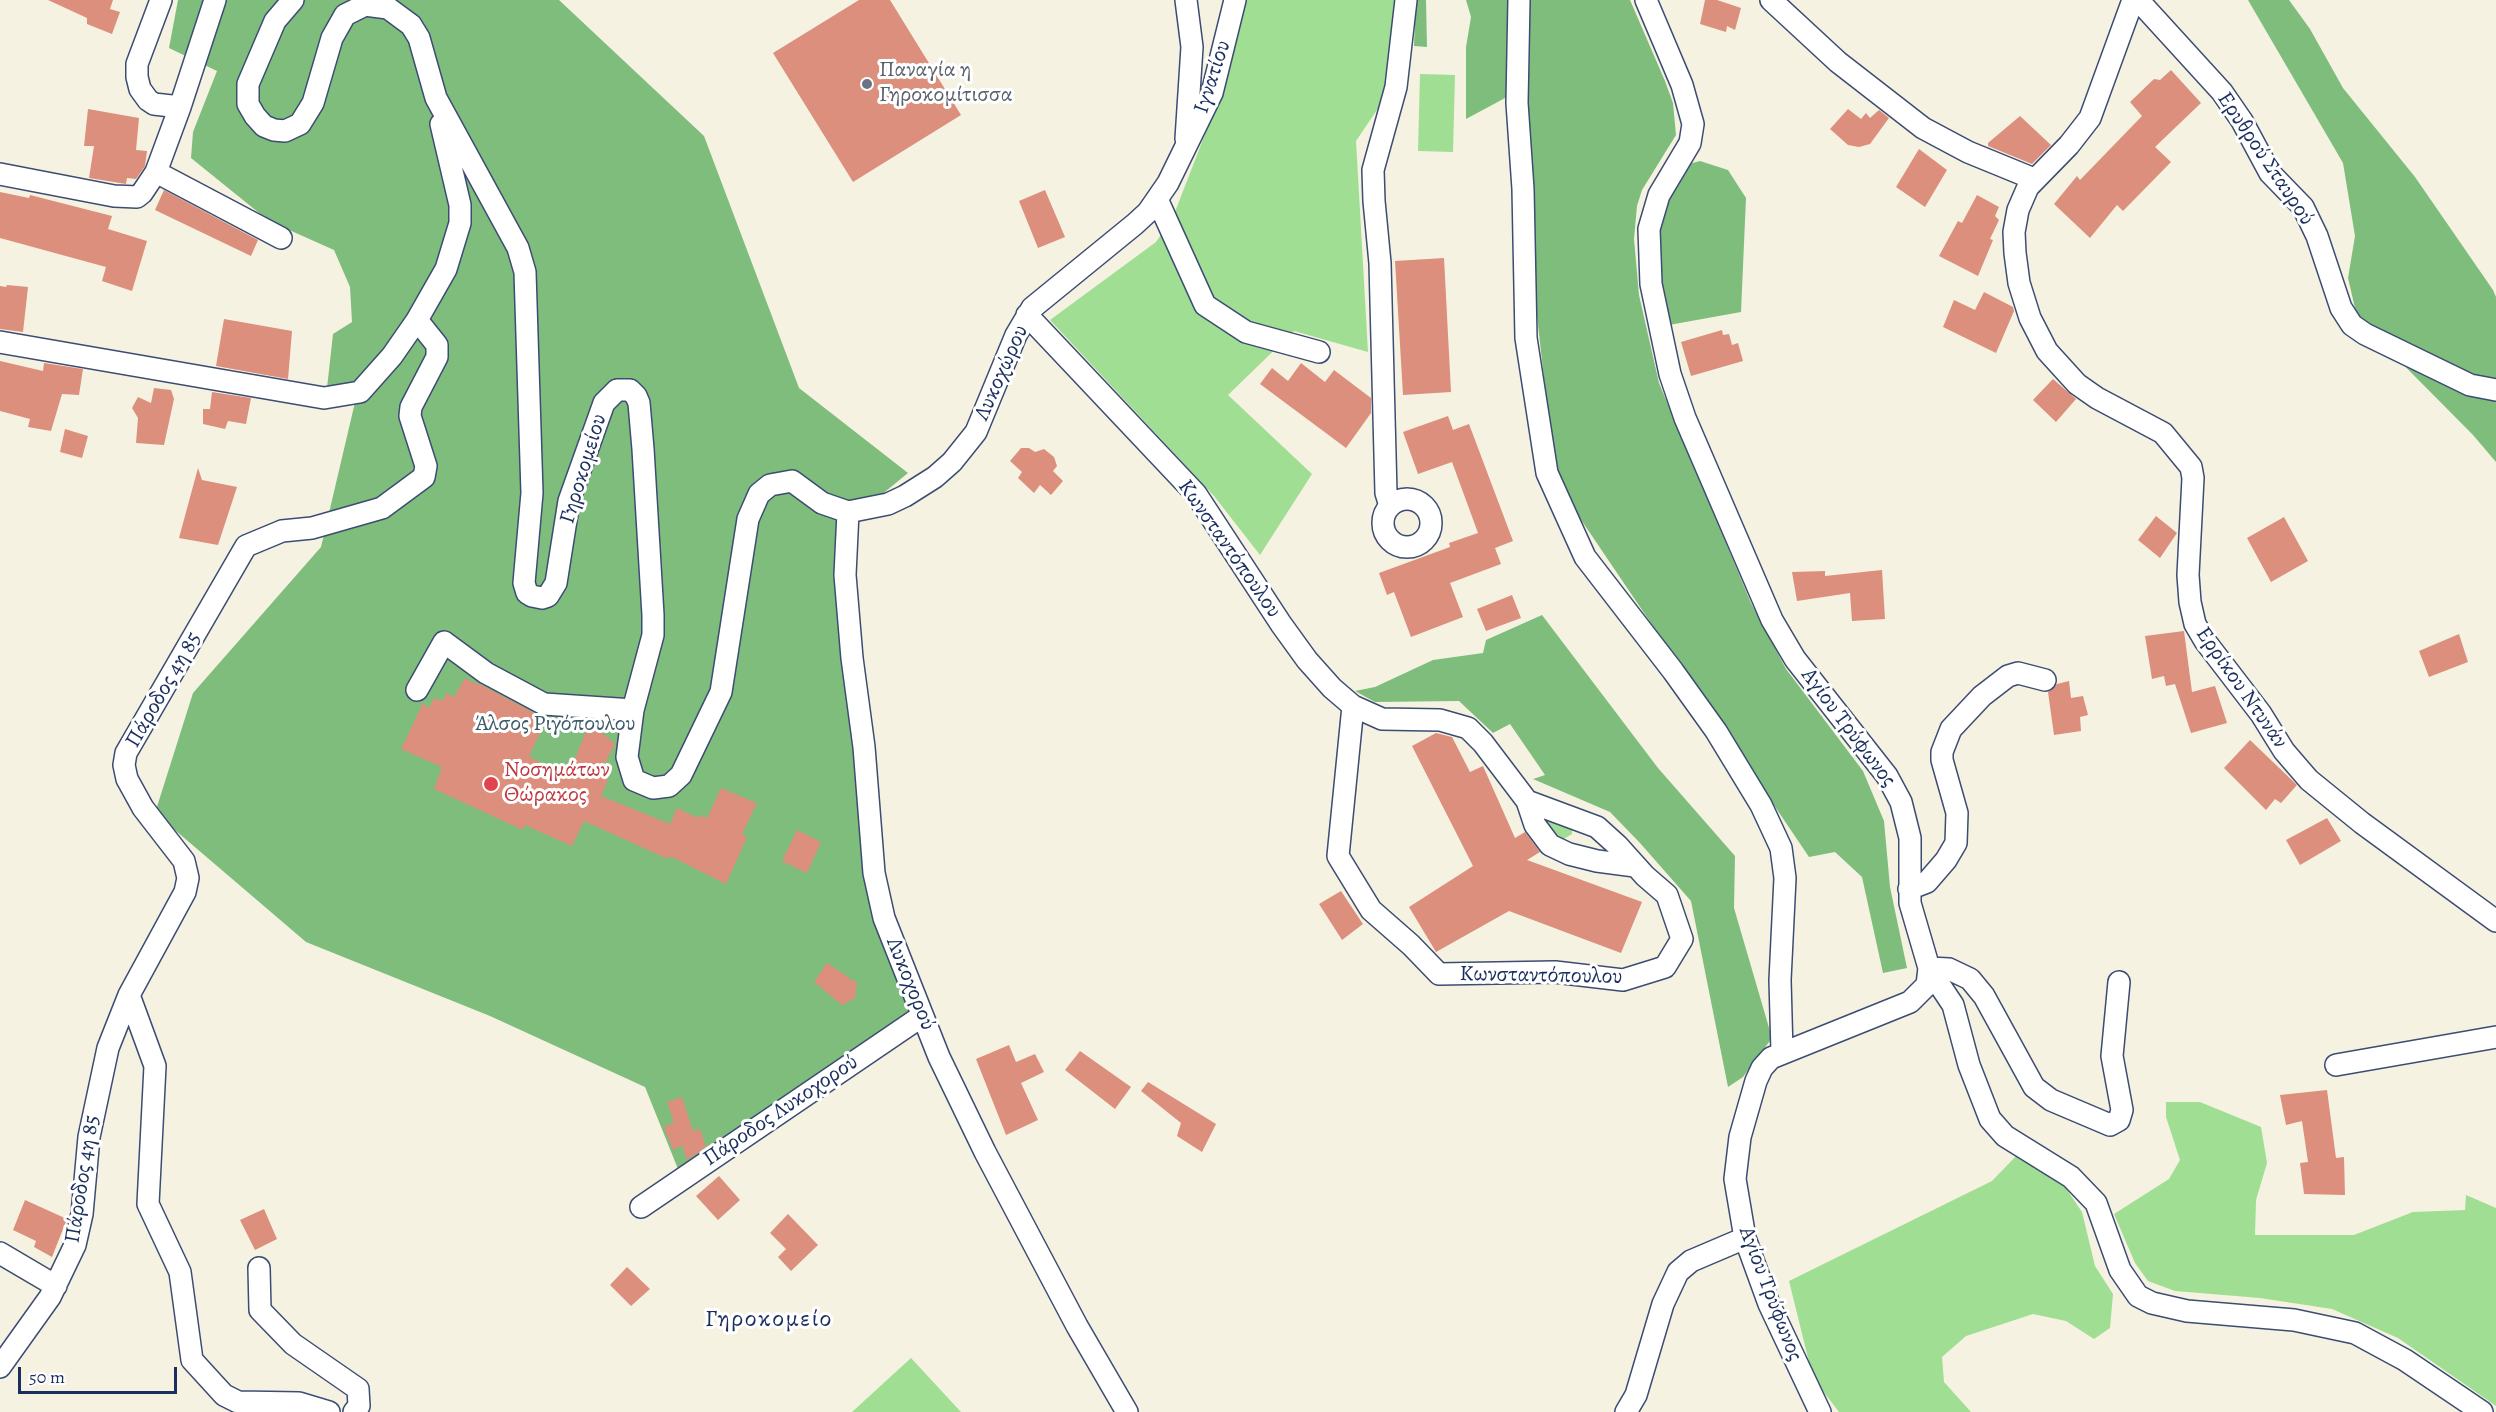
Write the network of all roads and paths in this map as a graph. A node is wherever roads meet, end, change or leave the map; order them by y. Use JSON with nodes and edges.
{"nodes":[{"id":1,"x":161,"y":0,"type":"edge"},
{"id":2,"x":215,"y":0,"type":"edge"},
{"id":3,"x":293,"y":0,"type":"edge"},
{"id":4,"x":1186,"y":0,"type":"edge"},
{"id":5,"x":1235,"y":0,"type":"edge"},
{"id":6,"x":1406,"y":0,"type":"edge"},
{"id":7,"x":1519,"y":0,"type":"edge"},
{"id":8,"x":1646,"y":0,"type":"edge"},
{"id":9,"x":1772,"y":0,"type":"edge"},
{"id":10,"x":2136,"y":0,"type":"edge"},
{"id":11,"x":436,"y":98,"type":"junction"},
{"id":12,"x":180,"y":107,"type":"junction"},
{"id":13,"x":1184,"y":151,"type":"junction"},
{"id":14,"x":156,"y":172,"type":"junction"},
{"id":15,"x":0,"y":174,"type":"edge"},
{"id":16,"x":2034,"y":179,"type":"junction"},
{"id":17,"x":1157,"y":200,"type":"junction"},
{"id":18,"x":281,"y":238,"type":"dead end"},
{"id":19,"x":1027,"y":315,"type":"junction"},
{"id":20,"x":417,"y":320,"type":"junction"},
{"id":21,"x":0,"y":342,"type":"edge"},
{"id":22,"x":1319,"y":352,"type":"dead end"},
{"id":23,"x":2496,"y":390,"type":"edge"},
{"id":24,"x":1390,"y":506,"type":"dead end"},
{"id":25,"x":848,"y":513,"type":"junction"},
{"id":26,"x":2044,"y":680,"type":"dead end"},
{"id":27,"x":417,"y":690,"type":"dead end"},
{"id":28,"x":1353,"y":706,"type":"junction"},
{"id":29,"x":633,"y":710,"type":"junction"},
{"id":30,"x":1527,"y":801,"type":"junction"},
{"id":31,"x":1635,"y":866,"type":"junction"},
{"id":32,"x":1909,"y":889,"type":"junction"},
{"id":33,"x":2496,"y":921,"type":"edge"},
{"id":34,"x":1929,"y":971,"type":"junction"},
{"id":35,"x":2119,"y":982,"type":"dead end"},
{"id":36,"x":129,"y":995,"type":"junction"},
{"id":37,"x":922,"y":1016,"type":"junction"},
{"id":38,"x":2496,"y":1037,"type":"edge"},
{"id":39,"x":1782,"y":1052,"type":"junction"},
{"id":40,"x":2336,"y":1065,"type":"dead end"},
{"id":41,"x":641,"y":1207,"type":"dead end"},
{"id":42,"x":1745,"y":1238,"type":"junction"},
{"id":43,"x":0,"y":1253,"type":"edge"},
{"id":44,"x":259,"y":1268,"type":"dead end"},
{"id":45,"x":56,"y":1286,"type":"junction"},
{"id":46,"x":0,"y":1367,"type":"edge"},
{"id":47,"x":329,"y":1412,"type":"edge"},
{"id":48,"x":354,"y":1412,"type":"edge"},
{"id":49,"x":1126,"y":1412,"type":"edge"},
{"id":50,"x":1626,"y":1412,"type":"edge"},
{"id":51,"x":1820,"y":1412,"type":"edge"},
{"id":52,"x":2482,"y":1412,"type":"edge"}],
"edges":[{"from":1,"to":12,"type":"street"},
{"from":2,"to":12,"type":"street"},
{"from":3,"to":11,"type":"street","name":"Γηροκομείου"},
{"from":4,"to":13,"type":"street"},
{"from":5,"to":13,"type":"street","name":"Ιγνατίου"},
{"from":6,"to":24,"type":"street"},
{"from":7,"to":39,"type":"street"},
{"from":8,"to":32,"type":"street","name":"Αγίου Τρύφωνος"},
{"from":9,"to":16,"type":"street"},
{"from":10,"to":16,"type":"street","name":"Ερρίκου Ντυνάν"},
{"from":10,"to":23,"type":"street","name":"Ερυθρού Σταυρού"},
{"from":11,"to":20,"type":"street"},
{"from":11,"to":29,"type":"street","name":"Γηροκομείου"},
{"from":12,"to":14,"type":"street"},
{"from":13,"to":17,"type":"street","name":"Λυκοχώρου"},
{"from":14,"to":15,"type":"street"},
{"from":14,"to":18,"type":"street"},
{"from":16,"to":33,"type":"street","name":"Ερρίκου Ντυνάν"},
{"from":17,"to":19,"type":"street","name":"Λυκοχώρου"},
{"from":17,"to":22,"type":"street"},
{"from":19,"to":25,"type":"street","name":"Λυκοχώρου"},
{"from":19,"to":28,"type":"street","name":"Κωνσταντόπουλου"},
{"from":20,"to":21,"type":"street"},
{"from":20,"to":36,"type":"street","name":"Πάροδος 4η 85"},
{"from":25,"to":29,"type":"street","name":"Γηροκομείου"},
{"from":25,"to":37,"type":"street","name":"Λυκοχορού"},
{"from":26,"to":32,"type":"street"},
{"from":27,"to":29,"type":"street"},
{"from":28,"to":30,"type":"street","name":"Κωνσταντόπουλου"},
{"from":28,"to":31,"type":"street","name":"Κωνσταντόπουλου"},
{"from":30,"to":31,"type":"street","name":"Κωνσταντόπουλου"},
{"from":30,"to":31,"type":"street"},
{"from":32,"to":34,"type":"street","name":"Αγίου Τρύφωνος"},
{"from":34,"to":35,"type":"street"},
{"from":34,"to":39,"type":"street","name":"Αγίου Τρύφωνος"},
{"from":34,"to":52,"type":"street"},
{"from":36,"to":45,"type":"street","name":"Πάροδος 4η 85"},
{"from":36,"to":47,"type":"street"},
{"from":37,"to":41,"type":"street","name":"Πάροδος Λυκοχορού"},
{"from":37,"to":49,"type":"street","name":"Λυκοχορού"},
{"from":38,"to":40,"type":"street"},
{"from":39,"to":42,"type":"street","name":"Αγίου Τρύφωνος"},
{"from":42,"to":50,"type":"street"},
{"from":42,"to":51,"type":"street","name":"Αγίου Τρύφωνος"},
{"from":43,"to":45,"type":"street"},
{"from":44,"to":48,"type":"street"},
{"from":45,"to":46,"type":"street","name":"Πάροδος 4η 85"}]}
